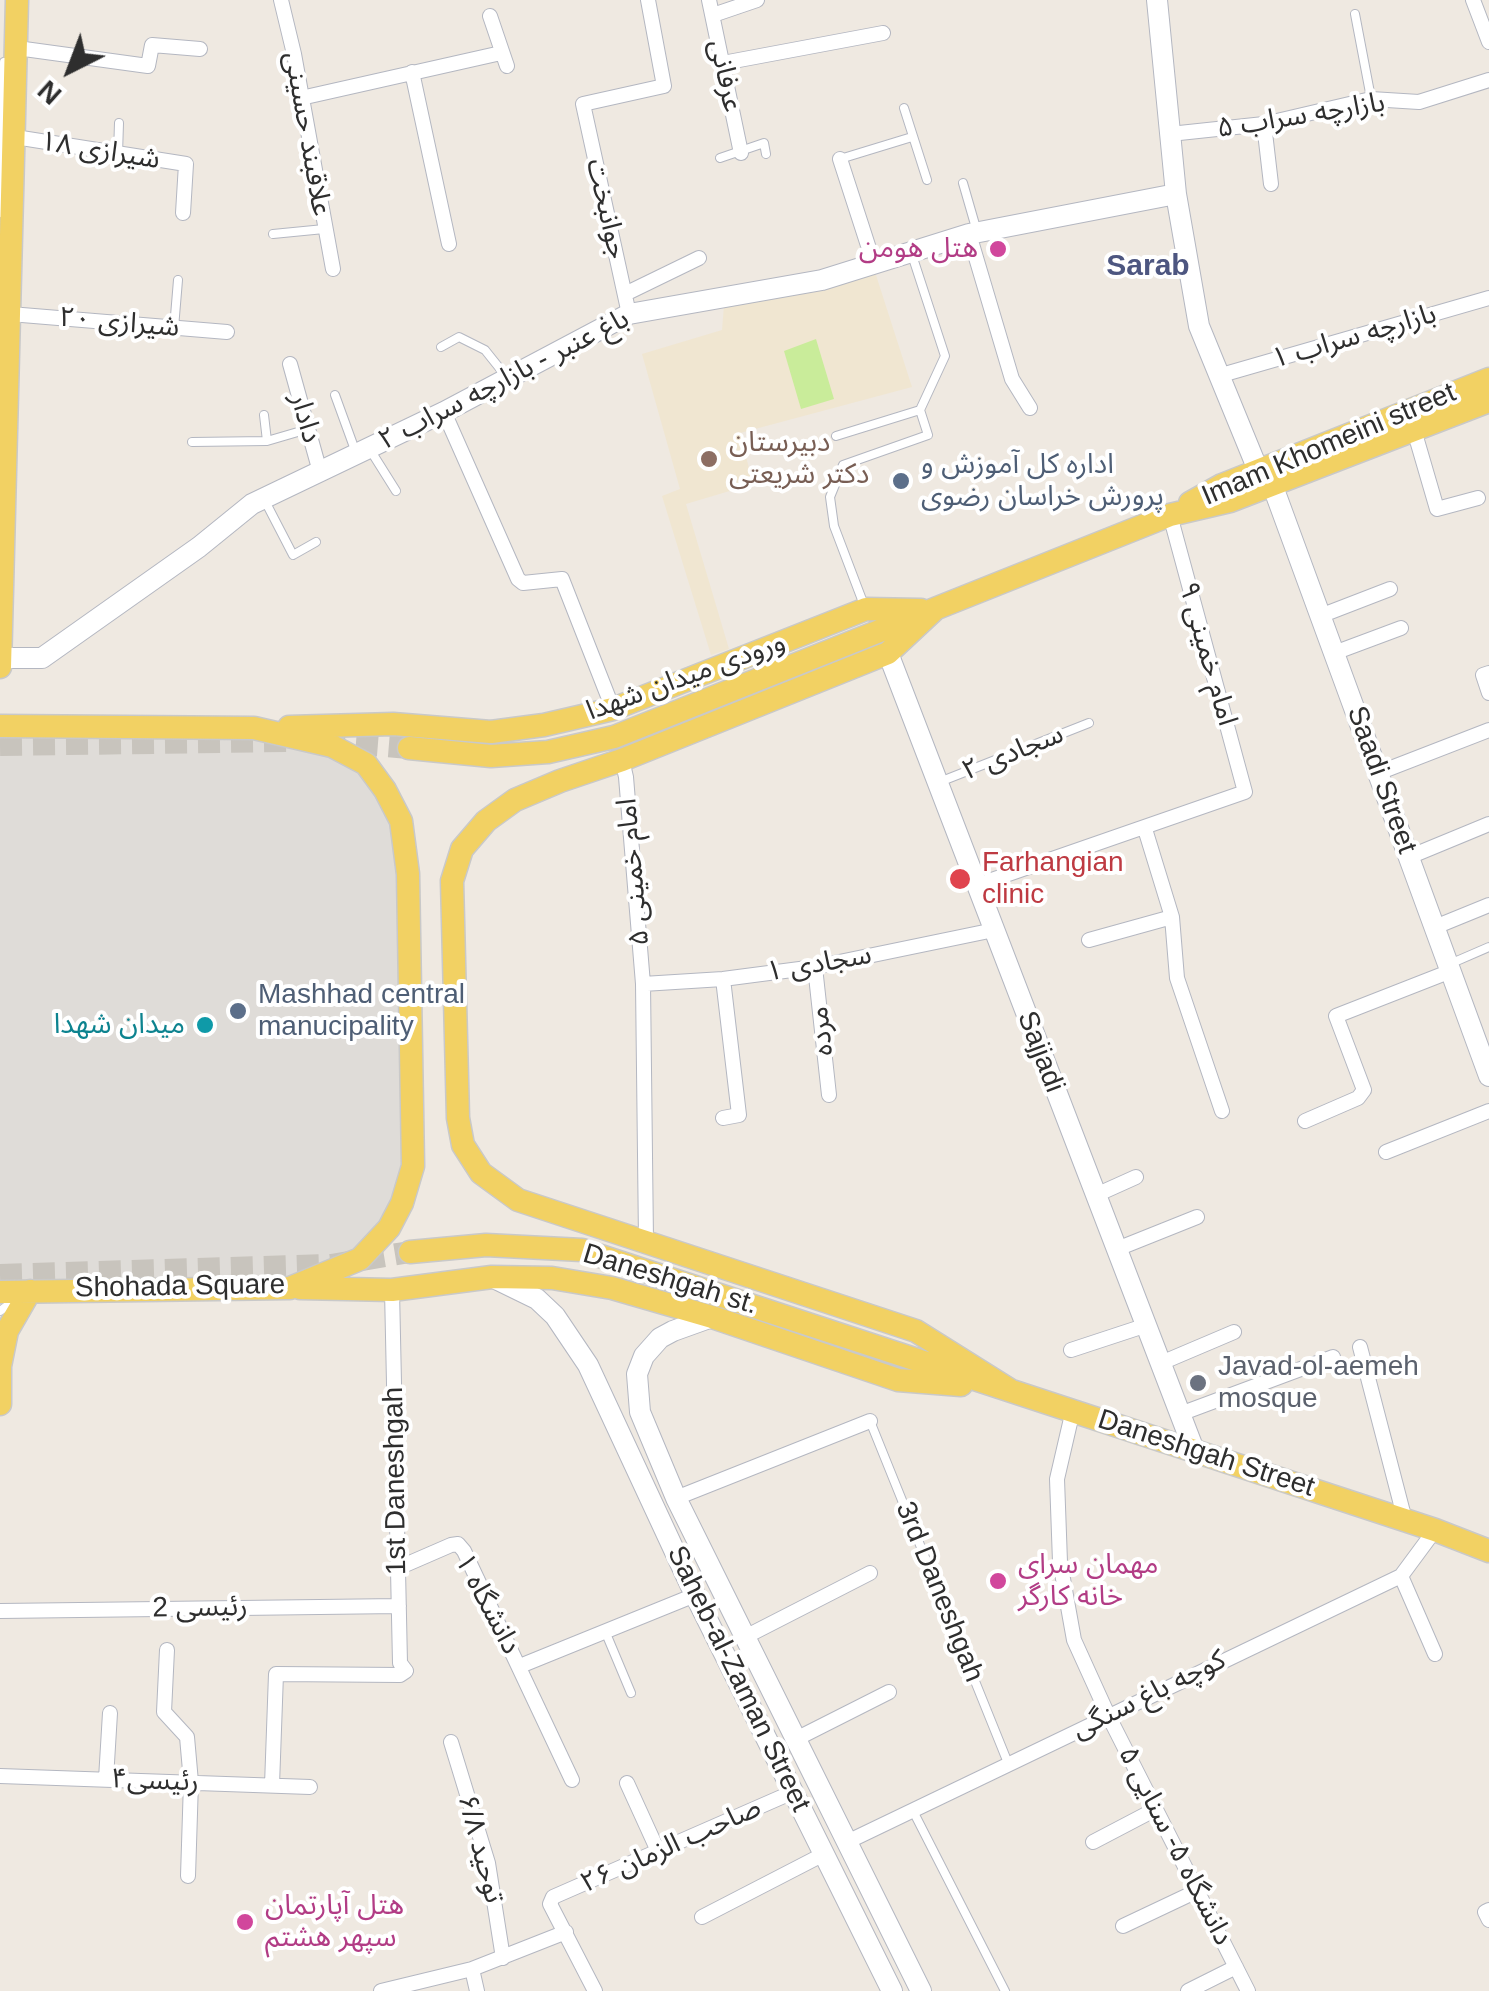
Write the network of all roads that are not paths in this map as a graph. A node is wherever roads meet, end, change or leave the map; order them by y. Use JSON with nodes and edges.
{"nodes":[{"id":1,"x":17,"y":0,"type":"edge"},
{"id":2,"x":281,"y":0,"type":"edge"},
{"id":3,"x":648,"y":0,"type":"edge"},
{"id":4,"x":758,"y":0,"type":"edge"},
{"id":5,"x":1157,"y":0,"type":"edge"},
{"id":6,"x":1472,"y":0,"type":"edge"},
{"id":7,"x":711,"y":7,"type":"edge"},
{"id":8,"x":1355,"y":14,"type":"dead end"},
{"id":9,"x":490,"y":16,"type":"dead end"},
{"id":10,"x":884,"y":33,"type":"dead end"},
{"id":11,"x":1489,"y":42,"type":"edge"},
{"id":12,"x":200,"y":49,"type":"dead end"},
{"id":13,"x":10,"y":53,"type":"junction"},
{"id":14,"x":722,"y":63,"type":"junction"},
{"id":15,"x":412,"y":72,"type":"junction"},
{"id":16,"x":1489,"y":80,"type":"edge"},
{"id":17,"x":301,"y":98,"type":"junction"},
{"id":18,"x":1371,"y":99,"type":"junction"},
{"id":19,"x":904,"y":108,"type":"dead end"},
{"id":20,"x":120,"y":124,"type":"dead end"},
{"id":21,"x":1264,"y":124,"type":"junction"},
{"id":22,"x":1170,"y":134,"type":"junction"},
{"id":23,"x":15,"y":137,"type":"junction"},
{"id":24,"x":912,"y":137,"type":"junction"},
{"id":25,"x":742,"y":153,"type":"junction"},
{"id":26,"x":118,"y":154,"type":"junction"},
{"id":27,"x":766,"y":154,"type":"dead end"},
{"id":28,"x":720,"y":158,"type":"dead end"},
{"id":29,"x":840,"y":160,"type":"joint"},
{"id":30,"x":926,"y":180,"type":"dead end"},
{"id":31,"x":963,"y":184,"type":"dead end"},
{"id":32,"x":1271,"y":184,"type":"dead end"},
{"id":33,"x":1176,"y":194,"type":"junction"},
{"id":34,"x":0,"y":213,"type":"edge"},
{"id":35,"x":183,"y":214,"type":"dead end"},
{"id":36,"x":324,"y":229,"type":"junction"},
{"id":37,"x":273,"y":234,"type":"dead end"},
{"id":38,"x":973,"y":234,"type":"junction"},
{"id":39,"x":450,"y":244,"type":"dead end"},
{"id":40,"x":911,"y":252,"type":"junction"},
{"id":41,"x":699,"y":258,"type":"dead end"},
{"id":42,"x":874,"y":264,"type":"junction"},
{"id":43,"x":333,"y":269,"type":"dead end"},
{"id":44,"x":178,"y":280,"type":"dead end"},
{"id":45,"x":1489,"y":298,"type":"edge"},
{"id":46,"x":627,"y":304,"type":"junction"},
{"id":47,"x":10,"y":314,"type":"junction"},
{"id":48,"x":174,"y":328,"type":"junction"},
{"id":49,"x":227,"y":332,"type":"dead end"},
{"id":50,"x":442,"y":347,"type":"dead end"},
{"id":51,"x":290,"y":364,"type":"dead end"},
{"id":52,"x":1218,"y":376,"type":"junction"},
{"id":53,"x":507,"y":379,"type":"junction"},
{"id":54,"x":1489,"y":379,"type":"edge"},
{"id":55,"x":335,"y":394,"type":"dead end"},
{"id":56,"x":1489,"y":401,"type":"edge"},
{"id":57,"x":1030,"y":408,"type":"dead end"},
{"id":58,"x":920,"y":410,"type":"junction"},
{"id":59,"x":444,"y":412,"type":"junction"},
{"id":60,"x":264,"y":414,"type":"dead end"},
{"id":61,"x":308,"y":428,"type":"junction"},
{"id":62,"x":1414,"y":430,"type":"junction"},
{"id":63,"x":836,"y":436,"type":"dead end"},
{"id":64,"x":192,"y":442,"type":"dead end"},
{"id":65,"x":266,"y":442,"type":"junction"},
{"id":66,"x":363,"y":451,"type":"junction"},
{"id":67,"x":320,"y":472,"type":"junction"},
{"id":68,"x":1265,"y":477,"type":"junction"},
{"id":69,"x":396,"y":491,"type":"dead end"},
{"id":70,"x":264,"y":498,"type":"junction"},
{"id":71,"x":1478,"y":498,"type":"dead end"},
{"id":72,"x":1170,"y":515,"type":"junction"},
{"id":73,"x":316,"y":542,"type":"dead end"},
{"id":74,"x":1390,"y":588,"type":"dead end"},
{"id":75,"x":866,"y":609,"type":"junction"},
{"id":76,"x":934,"y":610,"type":"junction"},
{"id":77,"x":1320,"y":616,"type":"junction"},
{"id":78,"x":1402,"y":628,"type":"dead end"},
{"id":79,"x":881,"y":644,"type":"junction"},
{"id":80,"x":1334,"y":652,"type":"junction"},
{"id":81,"x":0,"y":658,"type":"edge"},
{"id":82,"x":0,"y":668,"type":"edge"},
{"id":83,"x":1489,"y":673,"type":"edge"},
{"id":84,"x":1489,"y":693,"type":"edge"},
{"id":85,"x":613,"y":709,"type":"junction"},
{"id":86,"x":2,"y":720,"type":"edge"},
{"id":87,"x":1089,"y":723,"type":"dead end"},
{"id":88,"x":254,"y":728,"type":"junction"},
{"id":89,"x":1489,"y":730,"type":"edge"},
{"id":90,"x":409,"y":748,"type":"tunnel mouth"},
{"id":91,"x":622,"y":760,"type":"junction"},
{"id":92,"x":1378,"y":773,"type":"junction"},
{"id":93,"x":938,"y":783,"type":"junction"},
{"id":94,"x":1489,"y":824,"type":"edge"},
{"id":95,"x":1145,"y":830,"type":"junction"},
{"id":96,"x":1408,"y":856,"type":"junction"},
{"id":97,"x":977,"y":886,"type":"junction"},
{"id":98,"x":1489,"y":905,"type":"edge"},
{"id":99,"x":1172,"y":917,"type":"junction"},
{"id":100,"x":1434,"y":927,"type":"junction"},
{"id":101,"x":994,"y":930,"type":"junction"},
{"id":102,"x":1090,"y":940,"type":"dead end"},
{"id":103,"x":1489,"y":947,"type":"edge"},
{"id":104,"x":815,"y":967,"type":"junction"},
{"id":105,"x":1450,"y":968,"type":"junction"},
{"id":106,"x":723,"y":979,"type":"junction"},
{"id":107,"x":643,"y":984,"type":"junction"},
{"id":108,"x":1483,"y":1043,"type":"edge"},
{"id":109,"x":1489,"y":1076,"type":"edge"},
{"id":110,"x":829,"y":1095,"type":"dead end"},
{"id":111,"x":1222,"y":1111,"type":"dead end"},
{"id":112,"x":1489,"y":1111,"type":"edge"},
{"id":113,"x":723,"y":1118,"type":"dead end"},
{"id":114,"x":1305,"y":1121,"type":"dead end"},
{"id":115,"x":1386,"y":1152,"type":"dead end"},
{"id":116,"x":1136,"y":1177,"type":"dead end"},
{"id":117,"x":1096,"y":1195,"type":"junction"},
{"id":118,"x":1197,"y":1217,"type":"dead end"},
{"id":119,"x":646,"y":1241,"type":"junction"},
{"id":120,"x":1117,"y":1249,"type":"junction"},
{"id":121,"x":410,"y":1252,"type":"tunnel mouth"},
{"id":122,"x":492,"y":1278,"type":"junction"},
{"id":123,"x":290,"y":1288,"type":"junction"},
{"id":124,"x":392,"y":1290,"type":"junction"},
{"id":125,"x":30,"y":1291,"type":"junction"},
{"id":126,"x":0,"y":1292,"type":"edge"},
{"id":127,"x":0,"y":1310,"type":"edge"},
{"id":128,"x":712,"y":1317,"type":"junction"},
{"id":129,"x":1147,"y":1326,"type":"junction"},
{"id":130,"x":1234,"y":1332,"type":"dead end"},
{"id":131,"x":1360,"y":1346,"type":"dead end"},
{"id":132,"x":1071,"y":1350,"type":"dead end"},
{"id":133,"x":1333,"y":1357,"type":"dead end"},
{"id":134,"x":922,"y":1362,"type":"joint"},
{"id":135,"x":1161,"y":1364,"type":"junction"},
{"id":136,"x":1010,"y":1390,"type":"junction"},
{"id":137,"x":0,"y":1404,"type":"edge"},
{"id":138,"x":1073,"y":1410,"type":"junction"},
{"id":139,"x":1180,"y":1414,"type":"junction"},
{"id":140,"x":870,"y":1421,"type":"joint"},
{"id":141,"x":1194,"y":1450,"type":"junction"},
{"id":142,"x":676,"y":1498,"type":"junction"},
{"id":143,"x":1404,"y":1520,"type":"junction"},
{"id":144,"x":1435,"y":1530,"type":"junction"},
{"id":145,"x":1489,"y":1551,"type":"edge"},
{"id":146,"x":398,"y":1568,"type":"junction"},
{"id":147,"x":870,"y":1572,"type":"dead end"},
{"id":148,"x":1400,"y":1576,"type":"junction"},
{"id":149,"x":695,"y":1596,"type":"junction"},
{"id":150,"x":399,"y":1606,"type":"junction"},
{"id":151,"x":0,"y":1611,"type":"edge"},
{"id":152,"x":605,"y":1631,"type":"junction"},
{"id":153,"x":745,"y":1638,"type":"junction"},
{"id":154,"x":167,"y":1650,"type":"dead end"},
{"id":155,"x":1436,"y":1654,"type":"dead end"},
{"id":156,"x":520,"y":1666,"type":"junction"},
{"id":157,"x":889,"y":1692,"type":"dead end"},
{"id":158,"x":631,"y":1693,"type":"dead end"},
{"id":159,"x":110,"y":1713,"type":"dead end"},
{"id":160,"x":1108,"y":1715,"type":"junction"},
{"id":161,"x":796,"y":1739,"type":"junction"},
{"id":162,"x":451,"y":1742,"type":"dead end"},
{"id":163,"x":1008,"y":1763,"type":"junction"},
{"id":164,"x":0,"y":1776,"type":"edge"},
{"id":165,"x":106,"y":1780,"type":"junction"},
{"id":166,"x":572,"y":1780,"type":"dead end"},
{"id":167,"x":191,"y":1782,"type":"junction"},
{"id":168,"x":627,"y":1783,"type":"dead end"},
{"id":169,"x":272,"y":1785,"type":"junction"},
{"id":170,"x":310,"y":1787,"type":"dead end"},
{"id":171,"x":793,"y":1792,"type":"junction"},
{"id":172,"x":1156,"y":1808,"type":"junction"},
{"id":173,"x":912,"y":1809,"type":"junction"},
{"id":174,"x":847,"y":1842,"type":"junction"},
{"id":175,"x":1093,"y":1842,"type":"dead end"},
{"id":176,"x":658,"y":1851,"type":"junction"},
{"id":177,"x":824,"y":1854,"type":"junction"},
{"id":178,"x":188,"y":1876,"type":"dead end"},
{"id":179,"x":1197,"y":1891,"type":"junction"},
{"id":180,"x":702,"y":1917,"type":"dead end"},
{"id":181,"x":1124,"y":1926,"type":"dead end"},
{"id":182,"x":566,"y":1932,"type":"junction"},
{"id":183,"x":503,"y":1958,"type":"junction"},
{"id":184,"x":1236,"y":1967,"type":"junction"},
{"id":185,"x":472,"y":1969,"type":"junction"},
{"id":186,"x":381,"y":1991,"type":"edge"},
{"id":187,"x":478,"y":1991,"type":"edge"},
{"id":188,"x":595,"y":1991,"type":"edge"},
{"id":189,"x":892,"y":1991,"type":"edge"},
{"id":190,"x":921,"y":1991,"type":"edge"},
{"id":191,"x":1005,"y":1991,"type":"edge"},
{"id":192,"x":1188,"y":1991,"type":"edge"},
{"id":193,"x":1248,"y":1991,"type":"edge"}],
"edges":[{"from":1,"to":13,"type":"main road"},
{"from":2,"to":17,"type":"street","name":"علاقبند حسینی"},
{"from":3,"to":46,"type":"street","name":"جوانبخت"},
{"from":4,"to":7,"type":"street"},
{"from":5,"to":22,"type":"street","name":"Saadi Street"},
{"from":6,"to":11,"type":"street"},
{"from":7,"to":14,"type":"street","name":"عرفانی"},
{"from":8,"to":18,"type":"lane"},
{"from":9,"to":15,"type":"street"},
{"from":10,"to":14,"type":"street"},
{"from":12,"to":13,"type":"street"},
{"from":13,"to":23,"type":"main road"},
{"from":13,"to":34,"type":"lane"},
{"from":14,"to":25,"type":"street","name":"عرفانی"},
{"from":15,"to":17,"type":"street"},
{"from":15,"to":39,"type":"street"},
{"from":16,"to":18,"type":"street","name":"بازارچه سراب ۵"},
{"from":17,"to":36,"type":"street","name":"علاقبند حسینی"},
{"from":18,"to":21,"type":"street","name":"بازارچه سراب ۵"},
{"from":19,"to":24,"type":"lane"},
{"from":20,"to":26,"type":"lane"},
{"from":21,"to":22,"type":"street","name":"بازارچه سراب ۵"},
{"from":21,"to":32,"type":"street"},
{"from":22,"to":33,"type":"street","name":"Saadi Street"},
{"from":23,"to":26,"type":"street","name":"شیرازی ۱۸"},
{"from":23,"to":47,"type":"main road"},
{"from":24,"to":29,"type":"lane"},
{"from":24,"to":30,"type":"lane"},
{"from":25,"to":27,"type":"lane"},
{"from":25,"to":28,"type":"lane"},
{"from":26,"to":35,"type":"street","name":"شیرازی ۱۸"},
{"from":29,"to":42,"type":"street"},
{"from":31,"to":38,"type":"lane"},
{"from":33,"to":38,"type":"street","name":"باغ عنبر - بازارچه سراب ۲"},
{"from":33,"to":52,"type":"street","name":"Saadi Street"},
{"from":36,"to":37,"type":"lane"},
{"from":36,"to":43,"type":"street","name":"علاقبند حسینی"},
{"from":38,"to":40,"type":"street","name":"باغ عنبر - بازارچه سراب ۲"},
{"from":38,"to":57,"type":"street"},
{"from":40,"to":42,"type":"street","name":"باغ عنبر - بازارچه سراب ۲"},
{"from":40,"to":58,"type":"lane"},
{"from":41,"to":46,"type":"street"},
{"from":42,"to":46,"type":"street","name":"باغ عنبر - بازارچه سراب ۲"},
{"from":44,"to":48,"type":"lane"},
{"from":45,"to":52,"type":"street","name":"بازارچه سراب ۱"},
{"from":46,"to":53,"type":"street","name":"باغ عنبر - بازارچه سراب ۲"},
{"from":47,"to":48,"type":"street","name":"شیرازی ۲۰"},
{"from":47,"to":81,"type":"main road"},
{"from":48,"to":49,"type":"street","name":"شیرازی ۲۰"},
{"from":50,"to":53,"type":"lane"},
{"from":51,"to":61,"type":"street","name":"دادار"},
{"from":52,"to":68,"type":"street","name":"Saadi Street"},
{"from":53,"to":59,"type":"street","name":"باغ عنبر - بازارچه سراب ۲"},
{"from":54,"to":68,"type":"main road","name":"Imam Khomeini street"},
{"from":55,"to":66,"type":"lane"},
{"from":56,"to":62,"type":"main road","name":"Imam Khomeini street"},
{"from":58,"to":63,"type":"lane"},
{"from":58,"to":75,"type":"lane"},
{"from":59,"to":66,"type":"street","name":"باغ عنبر - بازارچه سراب ۲"},
{"from":59,"to":85,"type":"street"},
{"from":60,"to":65,"type":"lane"},
{"from":61,"to":65,"type":"lane"},
{"from":61,"to":67,"type":"street","name":"دادار"},
{"from":62,"to":68,"type":"main road","name":"Imam Khomeini street"},
{"from":62,"to":71,"type":"street"},
{"from":64,"to":65,"type":"lane"},
{"from":66,"to":67,"type":"street","name":"باغ عنبر - بازارچه سراب ۲"},
{"from":66,"to":69,"type":"lane"},
{"from":67,"to":70,"type":"street","name":"باغ عنبر - بازارچه سراب ۲"},
{"from":68,"to":72,"type":"main road","name":"Imam Khomeini street"},
{"from":68,"to":77,"type":"street","name":"Saadi Street"},
{"from":70,"to":73,"type":"lane"},
{"from":70,"to":81,"type":"street","name":"باغ عنبر - بازارچه سراب ۲"},
{"from":72,"to":76,"type":"main road","name":"Imam Khomeini street"},
{"from":72,"to":95,"type":"street","name":"امام خمینی ۹"},
{"from":74,"to":77,"type":"street"},
{"from":75,"to":76,"type":"main road","name":"ورودی میدان شهدا"},
{"from":75,"to":85,"type":"main road","name":"ورودی میدان شهدا"},
{"from":76,"to":79,"type":"main road","name":"Imam Khomeini street"},
{"from":77,"to":80,"type":"street","name":"Saadi Street"},
{"from":78,"to":80,"type":"street"},
{"from":79,"to":90,"type":"main road"},
{"from":79,"to":91,"type":"main road"},
{"from":79,"to":93,"type":"street","name":"Sajjadi"},
{"from":80,"to":92,"type":"street","name":"Saadi Street"},
{"from":81,"to":82,"type":"main road"},
{"from":83,"to":84,"type":"street"},
{"from":85,"to":88,"type":"main road","name":"ورودی میدان شهدا"},
{"from":86,"to":88,"type":"main road","name":"Shohada Square"},
{"from":87,"to":93,"type":"lane","name":"سجادی ۲"},
{"from":88,"to":123,"type":"main road","name":"Shohada Square"},
{"from":89,"to":92,"type":"street"},
{"from":91,"to":107,"type":"street","name":"امام خمینی ۵"},
{"from":91,"to":119,"type":"main road"},
{"from":92,"to":96,"type":"street","name":"Saadi Street"},
{"from":93,"to":97,"type":"street","name":"Sajjadi"},
{"from":94,"to":96,"type":"street"},
{"from":95,"to":97,"type":"street"},
{"from":95,"to":99,"type":"street"},
{"from":96,"to":100,"type":"street","name":"Saadi Street"},
{"from":97,"to":101,"type":"street","name":"Sajjadi"},
{"from":98,"to":100,"type":"street"},
{"from":99,"to":102,"type":"street"},
{"from":99,"to":111,"type":"street"},
{"from":100,"to":105,"type":"street","name":"Saadi Street"},
{"from":101,"to":104,"type":"street","name":"سجادی ۱"},
{"from":101,"to":117,"type":"street","name":"Sajjadi"},
{"from":103,"to":105,"type":"lane"},
{"from":104,"to":106,"type":"street","name":"سجادی ۱"},
{"from":104,"to":110,"type":"street","name":"مرده"},
{"from":105,"to":108,"type":"street","name":"Saadi Street"},
{"from":105,"to":114,"type":"street"},
{"from":106,"to":107,"type":"street","name":"سجادی ۱"},
{"from":106,"to":113,"type":"street"},
{"from":107,"to":119,"type":"street","name":"امام خمینی ۵"},
{"from":108,"to":109,"type":"street","name":"Saadi Street"},
{"from":112,"to":115,"type":"street"},
{"from":116,"to":117,"type":"street"},
{"from":117,"to":120,"type":"street","name":"Sajjadi"},
{"from":118,"to":120,"type":"street"},
{"from":119,"to":136,"type":"main road"},
{"from":120,"to":129,"type":"street","name":"Sajjadi"},
{"from":121,"to":134,"type":"main road","name":"Daneshgah st."},
{"from":122,"to":124,"type":"main road"},
{"from":122,"to":128,"type":"main road"},
{"from":122,"to":149,"type":"street","name":"Saheb-al-Zaman Street"},
{"from":123,"to":124,"type":"main road"},
{"from":123,"to":125,"type":"main road","name":"Shohada Square"},
{"from":124,"to":146,"type":"street","name":"1st Daneshgah"},
{"from":125,"to":126,"type":"main road","name":"Shohada Square"},
{"from":125,"to":127,"type":"lane"},
{"from":125,"to":137,"type":"main road"},
{"from":128,"to":136,"type":"main road"},
{"from":128,"to":142,"type":"street"},
{"from":129,"to":132,"type":"street"},
{"from":129,"to":135,"type":"street","name":"Sajjadi"},
{"from":130,"to":135,"type":"street"},
{"from":131,"to":143,"type":"street"},
{"from":133,"to":139,"type":"street"},
{"from":134,"to":136,"type":"main road","name":"Daneshgah Street"},
{"from":135,"to":139,"type":"street","name":"Sajjadi"},
{"from":136,"to":138,"type":"main road","name":"Daneshgah Street"},
{"from":138,"to":141,"type":"main road","name":"Daneshgah Street"},
{"from":138,"to":160,"type":"street","name":"دانشگاه ۵- سنایی ۵"},
{"from":139,"to":141,"type":"street","name":"Sajjadi"},
{"from":140,"to":142,"type":"street"},
{"from":140,"to":163,"type":"lane","name":"3rd Daneshgah"},
{"from":141,"to":143,"type":"main road","name":"Daneshgah Street"},
{"from":142,"to":153,"type":"street"},
{"from":143,"to":144,"type":"main road","name":"Daneshgah Street"},
{"from":144,"to":145,"type":"main road","name":"Daneshgah Street"},
{"from":144,"to":148,"type":"street","name":"کوچه باغ سنگی"},
{"from":146,"to":150,"type":"street","name":"1st Daneshgah"},
{"from":146,"to":156,"type":"street","name":"دانشگاه ۱"},
{"from":147,"to":153,"type":"street"},
{"from":148,"to":155,"type":"street"},
{"from":148,"to":160,"type":"street","name":"کوچه باغ سنگی"},
{"from":149,"to":152,"type":"street"},
{"from":149,"to":171,"type":"street","name":"Saheb-al-Zaman Street"},
{"from":150,"to":151,"type":"street","name":"رئیسی 2"},
{"from":150,"to":169,"type":"street","name":"1st Daneshgah"},
{"from":152,"to":156,"type":"street"},
{"from":152,"to":158,"type":"lane"},
{"from":153,"to":161,"type":"street"},
{"from":154,"to":167,"type":"street"},
{"from":156,"to":166,"type":"street"},
{"from":157,"to":161,"type":"street"},
{"from":159,"to":165,"type":"street"},
{"from":160,"to":163,"type":"street","name":"کوچه باغ سنگی"},
{"from":160,"to":172,"type":"street","name":"دانشگاه ۵- سنایی ۵"},
{"from":161,"to":174,"type":"street"},
{"from":162,"to":183,"type":"street","name":"توحید ۶/۸"},
{"from":163,"to":173,"type":"street","name":"کوچه باغ سنگی"},
{"from":164,"to":165,"type":"street","name":"رئیسی۴"},
{"from":165,"to":167,"type":"street","name":"رئیسی۴"},
{"from":167,"to":169,"type":"street","name":"رئیسی۴"},
{"from":167,"to":178,"type":"street"},
{"from":168,"to":176,"type":"street"},
{"from":169,"to":170,"type":"street","name":"رئیسی۴"},
{"from":171,"to":176,"type":"street","name":"صاحب الزمان ۲۶"},
{"from":171,"to":177,"type":"street","name":"Saheb-al-Zaman Street"},
{"from":172,"to":175,"type":"street"},
{"from":172,"to":179,"type":"street","name":"دانشگاه ۵- سنایی ۵"},
{"from":173,"to":174,"type":"street","name":"کوچه باغ سنگی"},
{"from":173,"to":191,"type":"lane"},
{"from":174,"to":190,"type":"street"},
{"from":176,"to":182,"type":"street","name":"صاحب الزمان ۲۶"},
{"from":177,"to":180,"type":"street"},
{"from":177,"to":189,"type":"street","name":"Saheb-al-Zaman Street"},
{"from":179,"to":181,"type":"street"},
{"from":179,"to":184,"type":"street","name":"دانشگاه ۵- سنایی ۵"},
{"from":182,"to":183,"type":"street"},
{"from":182,"to":188,"type":"street"},
{"from":183,"to":185,"type":"street"},
{"from":184,"to":192,"type":"street"},
{"from":184,"to":193,"type":"street","name":"دانشگاه ۵- سنایی ۵"},
{"from":185,"to":186,"type":"street"},
{"from":185,"to":187,"type":"street"}]}
